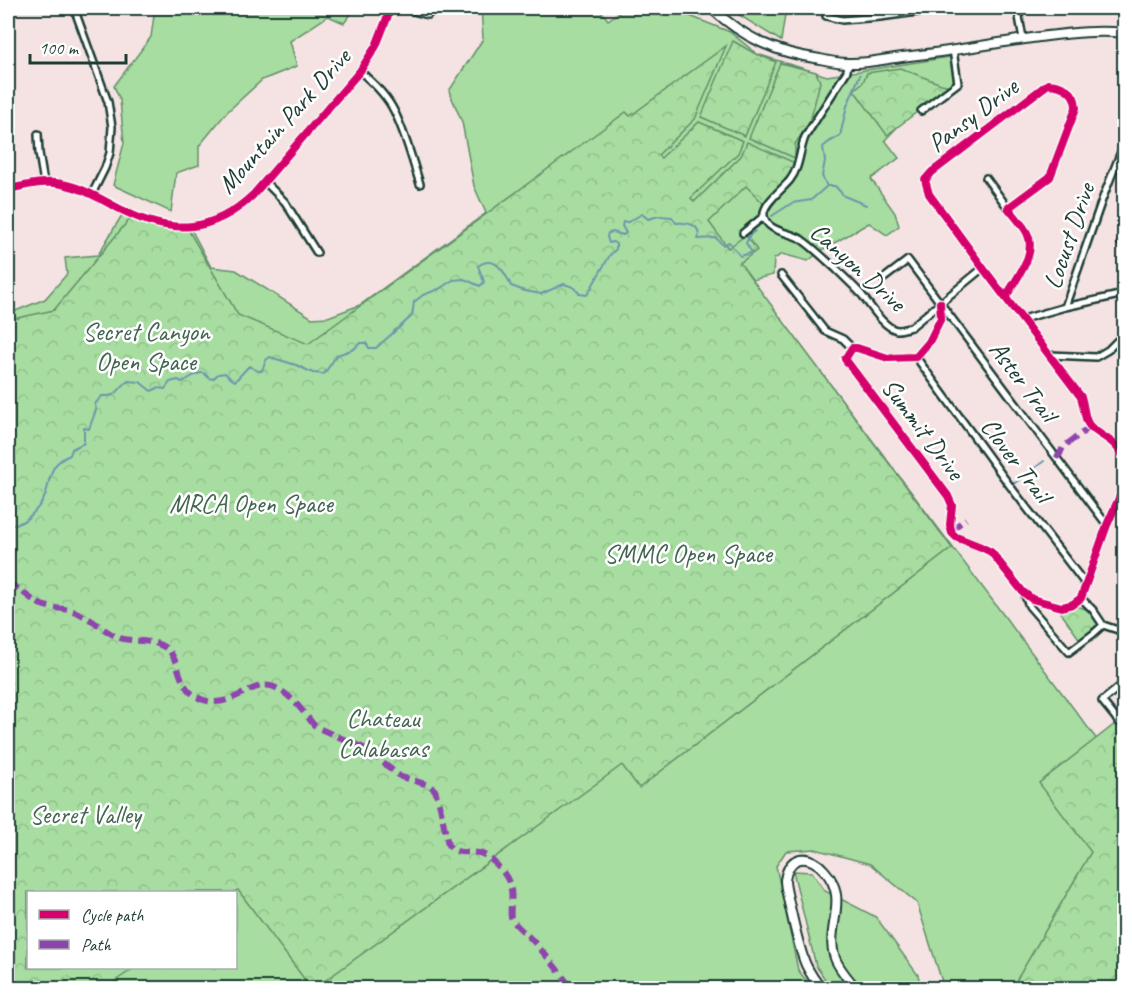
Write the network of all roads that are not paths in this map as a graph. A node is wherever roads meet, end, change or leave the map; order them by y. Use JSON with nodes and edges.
{"nodes":[{"id":1,"x":74,"y":8,"type":"edge"},
{"id":2,"x":391,"y":8,"type":"edge"},
{"id":3,"x":402,"y":8,"type":"edge"},
{"id":4,"x":711,"y":8,"type":"edge"},
{"id":5,"x":878,"y":8,"type":"edge"},
{"id":6,"x":947,"y":8,"type":"edge"},
{"id":7,"x":1018,"y":8,"type":"edge"},
{"id":8,"x":428,"y":15,"type":"dead end"},
{"id":9,"x":826,"y":16,"type":"dead end"},
{"id":10,"x":880,"y":17,"type":"junction"},
{"id":11,"x":1125,"y":33,"type":"edge"},
{"id":12,"x":1023,"y":39,"type":"junction"},
{"id":13,"x":953,"y":50,"type":"junction"},
{"id":14,"x":848,"y":63,"type":"junction"},
{"id":15,"x":360,"y":71,"type":"junction"},
{"id":16,"x":921,"y":111,"type":"dead end"},
{"id":17,"x":38,"y":134,"type":"dead end"},
{"id":18,"x":1124,"y":144,"type":"edge"},
{"id":19,"x":986,"y":178,"type":"dead end"},
{"id":20,"x":265,"y":182,"type":"junction"},
{"id":21,"x":44,"y":183,"type":"junction"},
{"id":22,"x":420,"y":184,"type":"dead end"},
{"id":23,"x":8,"y":189,"type":"edge"},
{"id":24,"x":92,"y":194,"type":"junction"},
{"id":25,"x":1008,"y":208,"type":"junction"},
{"id":26,"x":764,"y":216,"type":"junction"},
{"id":27,"x":743,"y":233,"type":"dead end"},
{"id":28,"x":317,"y":252,"type":"dead end"},
{"id":29,"x":983,"y":268,"type":"junction"},
{"id":30,"x":781,"y":275,"type":"dead end"},
{"id":31,"x":883,"y":279,"type":"dead end"},
{"id":32,"x":1125,"y":294,"type":"edge"},
{"id":33,"x":1006,"y":297,"type":"junction"},
{"id":34,"x":940,"y":303,"type":"junction"},
{"id":35,"x":1065,"y":307,"type":"junction"},
{"id":36,"x":1023,"y":319,"type":"junction"},
{"id":37,"x":1117,"y":341,"type":"dead end"},
{"id":38,"x":852,"y":348,"type":"junction"},
{"id":39,"x":1050,"y":355,"type":"junction"},
{"id":40,"x":916,"y":357,"type":"junction"},
{"id":41,"x":1125,"y":441,"type":"edge"},
{"id":42,"x":1120,"y":448,"type":"junction"},
{"id":43,"x":1125,"y":457,"type":"edge"},
{"id":44,"x":1125,"y":487,"type":"edge"},
{"id":45,"x":1107,"y":525,"type":"junction"},
{"id":46,"x":1086,"y":585,"type":"junction"},
{"id":47,"x":1023,"y":592,"type":"junction"},
{"id":48,"x":1082,"y":598,"type":"junction"},
{"id":49,"x":1102,"y":625,"type":"junction"},
{"id":50,"x":1125,"y":632,"type":"edge"},
{"id":51,"x":1125,"y":683,"type":"edge"},
{"id":52,"x":1118,"y":722,"type":"dead end"},
{"id":53,"x":821,"y":988,"type":"edge"},
{"id":54,"x":856,"y":988,"type":"edge"}],
"edges":[{"from":1,"to":24,"type":"street"},
{"from":2,"to":15,"type":"street","name":"Mountain Park Drive"},
{"from":3,"to":8,"type":"street"},
{"from":4,"to":14,"type":"main road"},
{"from":5,"to":10,"type":"street"},
{"from":6,"to":10,"type":"street"},
{"from":7,"to":12,"type":"street"},
{"from":9,"to":10,"type":"street"},
{"from":11,"to":12,"type":"main road"},
{"from":12,"to":13,"type":"main road"},
{"from":13,"to":14,"type":"main road"},
{"from":13,"to":16,"type":"street"},
{"from":14,"to":26,"type":"street"},
{"from":15,"to":20,"type":"street","name":"Mountain Park Drive"},
{"from":15,"to":22,"type":"street"},
{"from":17,"to":21,"type":"street"},
{"from":18,"to":35,"type":"street","name":"Locust Drive"},
{"from":19,"to":25,"type":"street"},
{"from":20,"to":24,"type":"street","name":"Mountain Park Drive"},
{"from":20,"to":28,"type":"street"},
{"from":21,"to":23,"type":"street","name":"Mountain Park Drive"},
{"from":21,"to":24,"type":"street","name":"Mountain Park Drive"},
{"from":25,"to":29,"type":"street","name":"Pansy Drive"},
{"from":25,"to":33,"type":"street"},
{"from":26,"to":27,"type":"street"},
{"from":26,"to":34,"type":"street","name":"Canyon Drive"},
{"from":29,"to":33,"type":"street"},
{"from":29,"to":34,"type":"street","name":"Canyon Drive"},
{"from":30,"to":38,"type":"street"},
{"from":31,"to":34,"type":"street","name":"Aster Trail"},
{"from":32,"to":35,"type":"street"},
{"from":33,"to":36,"type":"street"},
{"from":34,"to":40,"type":"street","name":"Summit Drive"},
{"from":34,"to":45,"type":"street","name":"Aster Trail"},
{"from":35,"to":36,"type":"street"},
{"from":36,"to":39,"type":"street"},
{"from":37,"to":39,"type":"street"},
{"from":38,"to":40,"type":"street","name":"Summit Drive"},
{"from":38,"to":47,"type":"street","name":"Summit Drive"},
{"from":39,"to":42,"type":"street"},
{"from":40,"to":46,"type":"street","name":"Clover Trail"},
{"from":41,"to":42,"type":"street"},
{"from":42,"to":43,"type":"street"},
{"from":44,"to":45,"type":"street"},
{"from":45,"to":46,"type":"street"},
{"from":46,"to":48,"type":"street"},
{"from":47,"to":48,"type":"street","name":"Summit Drive"},
{"from":47,"to":49,"type":"street"},
{"from":48,"to":49,"type":"street"},
{"from":49,"to":50,"type":"street"},
{"from":51,"to":52,"type":"street"},
{"from":53,"to":54,"type":"main road"}]}
